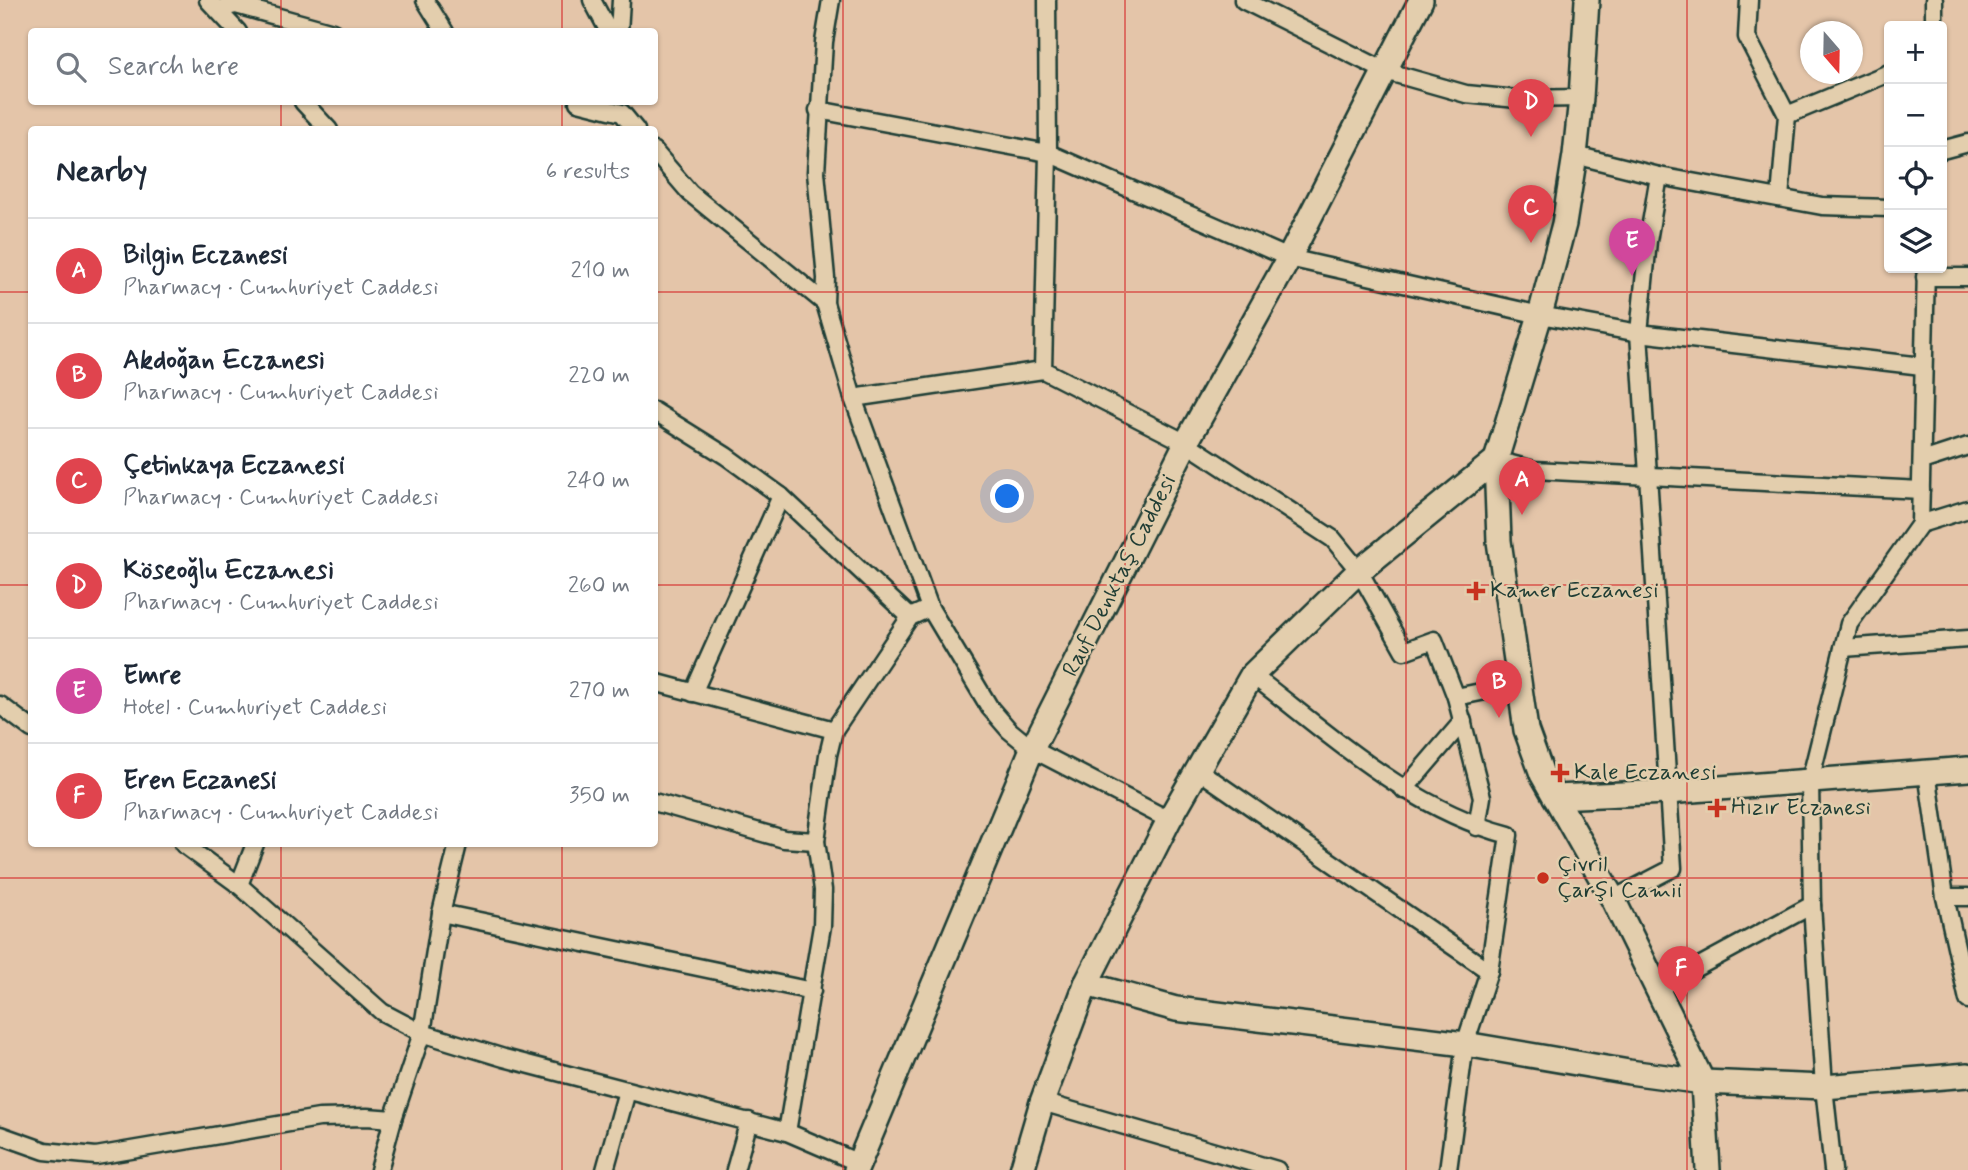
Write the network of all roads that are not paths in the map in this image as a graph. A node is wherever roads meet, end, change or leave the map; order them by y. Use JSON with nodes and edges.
{"nodes":[{"id":1,"x":425,"y":0,"type":"edge"},
{"id":2,"x":592,"y":0,"type":"edge"},
{"id":3,"x":621,"y":0,"type":"edge"},
{"id":4,"x":831,"y":0,"type":"edge"},
{"id":5,"x":1047,"y":0,"type":"edge"},
{"id":6,"x":1243,"y":0,"type":"edge"},
{"id":7,"x":1421,"y":0,"type":"edge"},
{"id":8,"x":1587,"y":0,"type":"edge"},
{"id":9,"x":1598,"y":0,"type":"edge"},
{"id":10,"x":1749,"y":0,"type":"edge"},
{"id":11,"x":1934,"y":0,"type":"edge"},
{"id":12,"x":213,"y":5,"type":"edge"},
{"id":13,"x":1934,"y":21,"type":"edge"},
{"id":14,"x":1587,"y":27,"type":"junction"},
{"id":15,"x":235,"y":28,"type":"edge"},
{"id":16,"x":319,"y":28,"type":"edge"},
{"id":17,"x":442,"y":28,"type":"edge"},
{"id":18,"x":607,"y":28,"type":"edge"},
{"id":19,"x":619,"y":28,"type":"edge"},
{"id":20,"x":1385,"y":71,"type":"junction"},
{"id":21,"x":1884,"y":75,"type":"edge"},
{"id":22,"x":1581,"y":98,"type":"junction"},
{"id":23,"x":306,"y":105,"type":"edge"},
{"id":24,"x":604,"y":105,"type":"edge"},
{"id":25,"x":622,"y":107,"type":"edge"},
{"id":26,"x":818,"y":110,"type":"junction"},
{"id":27,"x":1787,"y":115,"type":"junction"},
{"id":28,"x":325,"y":126,"type":"edge"},
{"id":29,"x":619,"y":126,"type":"edge"},
{"id":30,"x":634,"y":126,"type":"edge"},
{"id":31,"x":1968,"y":143,"type":"edge"},
{"id":32,"x":1947,"y":149,"type":"edge"},
{"id":33,"x":1048,"y":153,"type":"junction"},
{"id":34,"x":1575,"y":155,"type":"junction"},
{"id":35,"x":658,"y":156,"type":"edge"},
{"id":36,"x":1659,"y":176,"type":"junction"},
{"id":37,"x":1780,"y":198,"type":"junction"},
{"id":38,"x":1884,"y":208,"type":"edge"},
{"id":39,"x":1289,"y":258,"type":"junction"},
{"id":40,"x":1925,"y":273,"type":"edge"},
{"id":41,"x":1934,"y":273,"type":"edge"},
{"id":42,"x":1968,"y":277,"type":"edge"},
{"id":43,"x":825,"y":303,"type":"junction"},
{"id":44,"x":1540,"y":315,"type":"junction"},
{"id":45,"x":1639,"y":333,"type":"junction"},
{"id":46,"x":1922,"y":366,"type":"junction"},
{"id":47,"x":1043,"y":370,"type":"junction"},
{"id":48,"x":853,"y":398,"type":"junction"},
{"id":49,"x":658,"y":414,"type":"edge"},
{"id":50,"x":1186,"y":443,"type":"junction"},
{"id":51,"x":1968,"y":446,"type":"edge"},
{"id":52,"x":1496,"y":460,"type":"junction"},
{"id":53,"x":1922,"y":461,"type":"junction"},
{"id":54,"x":1648,"y":477,"type":"junction"},
{"id":55,"x":1921,"y":490,"type":"junction"},
{"id":56,"x":781,"y":496,"type":"junction"},
{"id":57,"x":1968,"y":509,"type":"edge"},
{"id":58,"x":1920,"y":524,"type":"junction"},
{"id":59,"x":1359,"y":571,"type":"junction"},
{"id":60,"x":930,"y":608,"type":"junction"},
{"id":61,"x":910,"y":617,"type":"junction"},
{"id":62,"x":1968,"y":639,"type":"edge"},
{"id":63,"x":1843,"y":649,"type":"junction"},
{"id":64,"x":1252,"y":675,"type":"junction"},
{"id":65,"x":658,"y":683,"type":"edge"},
{"id":66,"x":1520,"y":684,"type":"junction"},
{"id":67,"x":693,"y":693,"type":"junction"},
{"id":68,"x":1456,"y":697,"type":"junction"},
{"id":69,"x":0,"y":705,"type":"edge"},
{"id":70,"x":1464,"y":721,"type":"junction"},
{"id":71,"x":28,"y":726,"type":"edge"},
{"id":72,"x":834,"y":730,"type":"junction"},
{"id":73,"x":1032,"y":750,"type":"junction"},
{"id":74,"x":1968,"y":769,"type":"edge"},
{"id":75,"x":1198,"y":770,"type":"junction"},
{"id":76,"x":1927,"y":772,"type":"junction"},
{"id":77,"x":1810,"y":781,"type":"junction"},
{"id":78,"x":1404,"y":790,"type":"junction"},
{"id":79,"x":1667,"y":792,"type":"junction"},
{"id":80,"x":1555,"y":797,"type":"junction"},
{"id":81,"x":658,"y":803,"type":"edge"},
{"id":82,"x":1169,"y":820,"type":"junction"},
{"id":83,"x":1478,"y":827,"type":"junction"},
{"id":84,"x":816,"y":841,"type":"junction"},
{"id":85,"x":187,"y":847,"type":"edge"},
{"id":86,"x":254,"y":847,"type":"edge"},
{"id":87,"x":457,"y":847,"type":"edge"},
{"id":88,"x":239,"y":885,"type":"junction"},
{"id":89,"x":1945,"y":897,"type":"junction"},
{"id":90,"x":1968,"y":897,"type":"edge"},
{"id":91,"x":1613,"y":900,"type":"junction"},
{"id":92,"x":1812,"y":905,"type":"junction"},
{"id":93,"x":442,"y":913,"type":"junction"},
{"id":94,"x":1489,"y":971,"type":"junction"},
{"id":95,"x":1087,"y":984,"type":"junction"},
{"id":96,"x":1657,"y":989,"type":"junction"},
{"id":97,"x":811,"y":991,"type":"junction"},
{"id":98,"x":1968,"y":1000,"type":"edge"},
{"id":99,"x":422,"y":1033,"type":"junction"},
{"id":100,"x":1465,"y":1044,"type":"junction"},
{"id":101,"x":1968,"y":1075,"type":"edge"},
{"id":102,"x":1703,"y":1082,"type":"junction"},
{"id":103,"x":1824,"y":1087,"type":"junction"},
{"id":104,"x":626,"y":1091,"type":"junction"},
{"id":105,"x":1042,"y":1102,"type":"junction"},
{"id":106,"x":393,"y":1119,"type":"junction"},
{"id":107,"x":749,"y":1121,"type":"junction"},
{"id":108,"x":787,"y":1132,"type":"junction"},
{"id":109,"x":0,"y":1135,"type":"edge"},
{"id":110,"x":857,"y":1166,"type":"edge"},
{"id":111,"x":379,"y":1170,"type":"edge"},
{"id":112,"x":605,"y":1170,"type":"edge"},
{"id":113,"x":735,"y":1170,"type":"edge"},
{"id":114,"x":1022,"y":1170,"type":"edge"},
{"id":115,"x":1277,"y":1170,"type":"edge"},
{"id":116,"x":1448,"y":1170,"type":"edge"},
{"id":117,"x":1708,"y":1170,"type":"edge"},
{"id":118,"x":1833,"y":1170,"type":"edge"}],
"edges":[{"from":1,"to":17,"type":"street"},
{"from":2,"to":18,"type":"street"},
{"from":3,"to":19,"type":"street"},
{"from":4,"to":26,"type":"street"},
{"from":5,"to":33,"type":"street"},
{"from":6,"to":20,"type":"street"},
{"from":7,"to":20,"type":"street","name":"Rauf Denktaş Caddesi"},
{"from":8,"to":14,"type":"street"},
{"from":9,"to":14,"type":"street"},
{"from":10,"to":27,"type":"street"},
{"from":11,"to":13,"type":"street"},
{"from":12,"to":15,"type":"street"},
{"from":12,"to":16,"type":"street"},
{"from":14,"to":22,"type":"street"},
{"from":20,"to":22,"type":"street"},
{"from":20,"to":39,"type":"street","name":"Rauf Denktaş Caddesi"},
{"from":21,"to":27,"type":"street"},
{"from":22,"to":34,"type":"street"},
{"from":23,"to":28,"type":"street"},
{"from":24,"to":25,"type":"street"},
{"from":25,"to":29,"type":"street"},
{"from":25,"to":30,"type":"street"},
{"from":26,"to":33,"type":"street"},
{"from":26,"to":43,"type":"street"},
{"from":27,"to":37,"type":"street"},
{"from":31,"to":32,"type":"street"},
{"from":33,"to":39,"type":"street"},
{"from":33,"to":47,"type":"street"},
{"from":34,"to":36,"type":"street"},
{"from":34,"to":44,"type":"street"},
{"from":35,"to":43,"type":"street"},
{"from":36,"to":37,"type":"street"},
{"from":36,"to":45,"type":"street"},
{"from":37,"to":38,"type":"street"},
{"from":39,"to":44,"type":"street"},
{"from":39,"to":50,"type":"street","name":"Rauf Denktaş Caddesi"},
{"from":40,"to":46,"type":"street"},
{"from":41,"to":42,"type":"street"},
{"from":43,"to":48,"type":"street"},
{"from":44,"to":45,"type":"street"},
{"from":44,"to":52,"type":"street"},
{"from":45,"to":46,"type":"street"},
{"from":45,"to":54,"type":"street"},
{"from":46,"to":53,"type":"street"},
{"from":47,"to":48,"type":"street"},
{"from":47,"to":50,"type":"street"},
{"from":48,"to":60,"type":"street"},
{"from":49,"to":56,"type":"street"},
{"from":50,"to":59,"type":"street"},
{"from":50,"to":73,"type":"street","name":"Rauf Denktaş Caddesi"},
{"from":51,"to":53,"type":"street"},
{"from":52,"to":54,"type":"street"},
{"from":52,"to":59,"type":"street"},
{"from":52,"to":66,"type":"street"},
{"from":53,"to":55,"type":"street"},
{"from":54,"to":55,"type":"street"},
{"from":54,"to":79,"type":"street"},
{"from":55,"to":58,"type":"street"},
{"from":56,"to":61,"type":"street"},
{"from":56,"to":67,"type":"street"},
{"from":57,"to":58,"type":"street"},
{"from":58,"to":63,"type":"street"},
{"from":59,"to":64,"type":"street"},
{"from":59,"to":68,"type":"street"},
{"from":60,"to":61,"type":"street"},
{"from":60,"to":73,"type":"street"},
{"from":61,"to":72,"type":"street"},
{"from":62,"to":63,"type":"street"},
{"from":63,"to":77,"type":"street"},
{"from":64,"to":75,"type":"street"},
{"from":64,"to":78,"type":"street"},
{"from":65,"to":67,"type":"street"},
{"from":66,"to":68,"type":"street"},
{"from":66,"to":80,"type":"street"},
{"from":67,"to":72,"type":"street"},
{"from":68,"to":70,"type":"street"},
{"from":69,"to":71,"type":"street"},
{"from":70,"to":78,"type":"street"},
{"from":70,"to":83,"type":"street"},
{"from":72,"to":84,"type":"street"},
{"from":73,"to":82,"type":"street"},
{"from":73,"to":110,"type":"street","name":"Rauf Denktaş Caddesi"},
{"from":74,"to":76,"type":"street"},
{"from":75,"to":82,"type":"street"},
{"from":75,"to":94,"type":"street"},
{"from":76,"to":77,"type":"street"},
{"from":76,"to":89,"type":"street"},
{"from":77,"to":79,"type":"street"},
{"from":77,"to":92,"type":"street"},
{"from":78,"to":83,"type":"street"},
{"from":79,"to":80,"type":"street"},
{"from":79,"to":91,"type":"street"},
{"from":80,"to":91,"type":"street"},
{"from":81,"to":84,"type":"street"},
{"from":82,"to":95,"type":"street"},
{"from":83,"to":94,"type":"street"},
{"from":84,"to":97,"type":"street"},
{"from":85,"to":88,"type":"street"},
{"from":86,"to":88,"type":"street"},
{"from":87,"to":93,"type":"street"},
{"from":88,"to":99,"type":"street"},
{"from":89,"to":90,"type":"street"},
{"from":89,"to":98,"type":"street"},
{"from":91,"to":96,"type":"street"},
{"from":92,"to":96,"type":"street"},
{"from":92,"to":103,"type":"street"},
{"from":93,"to":97,"type":"street"},
{"from":93,"to":99,"type":"street"},
{"from":94,"to":100,"type":"street"},
{"from":95,"to":100,"type":"street"},
{"from":95,"to":105,"type":"street"},
{"from":96,"to":102,"type":"street"},
{"from":97,"to":108,"type":"street"},
{"from":99,"to":104,"type":"street"},
{"from":99,"to":106,"type":"street"},
{"from":100,"to":102,"type":"street"},
{"from":100,"to":116,"type":"street"},
{"from":101,"to":103,"type":"street"},
{"from":102,"to":103,"type":"street"},
{"from":102,"to":117,"type":"street"},
{"from":103,"to":118,"type":"street"},
{"from":104,"to":107,"type":"street"},
{"from":104,"to":112,"type":"street"},
{"from":105,"to":114,"type":"street"},
{"from":105,"to":115,"type":"street"},
{"from":106,"to":109,"type":"street"},
{"from":106,"to":111,"type":"street"},
{"from":107,"to":108,"type":"street"},
{"from":107,"to":113,"type":"street"},
{"from":108,"to":110,"type":"street"}]}
